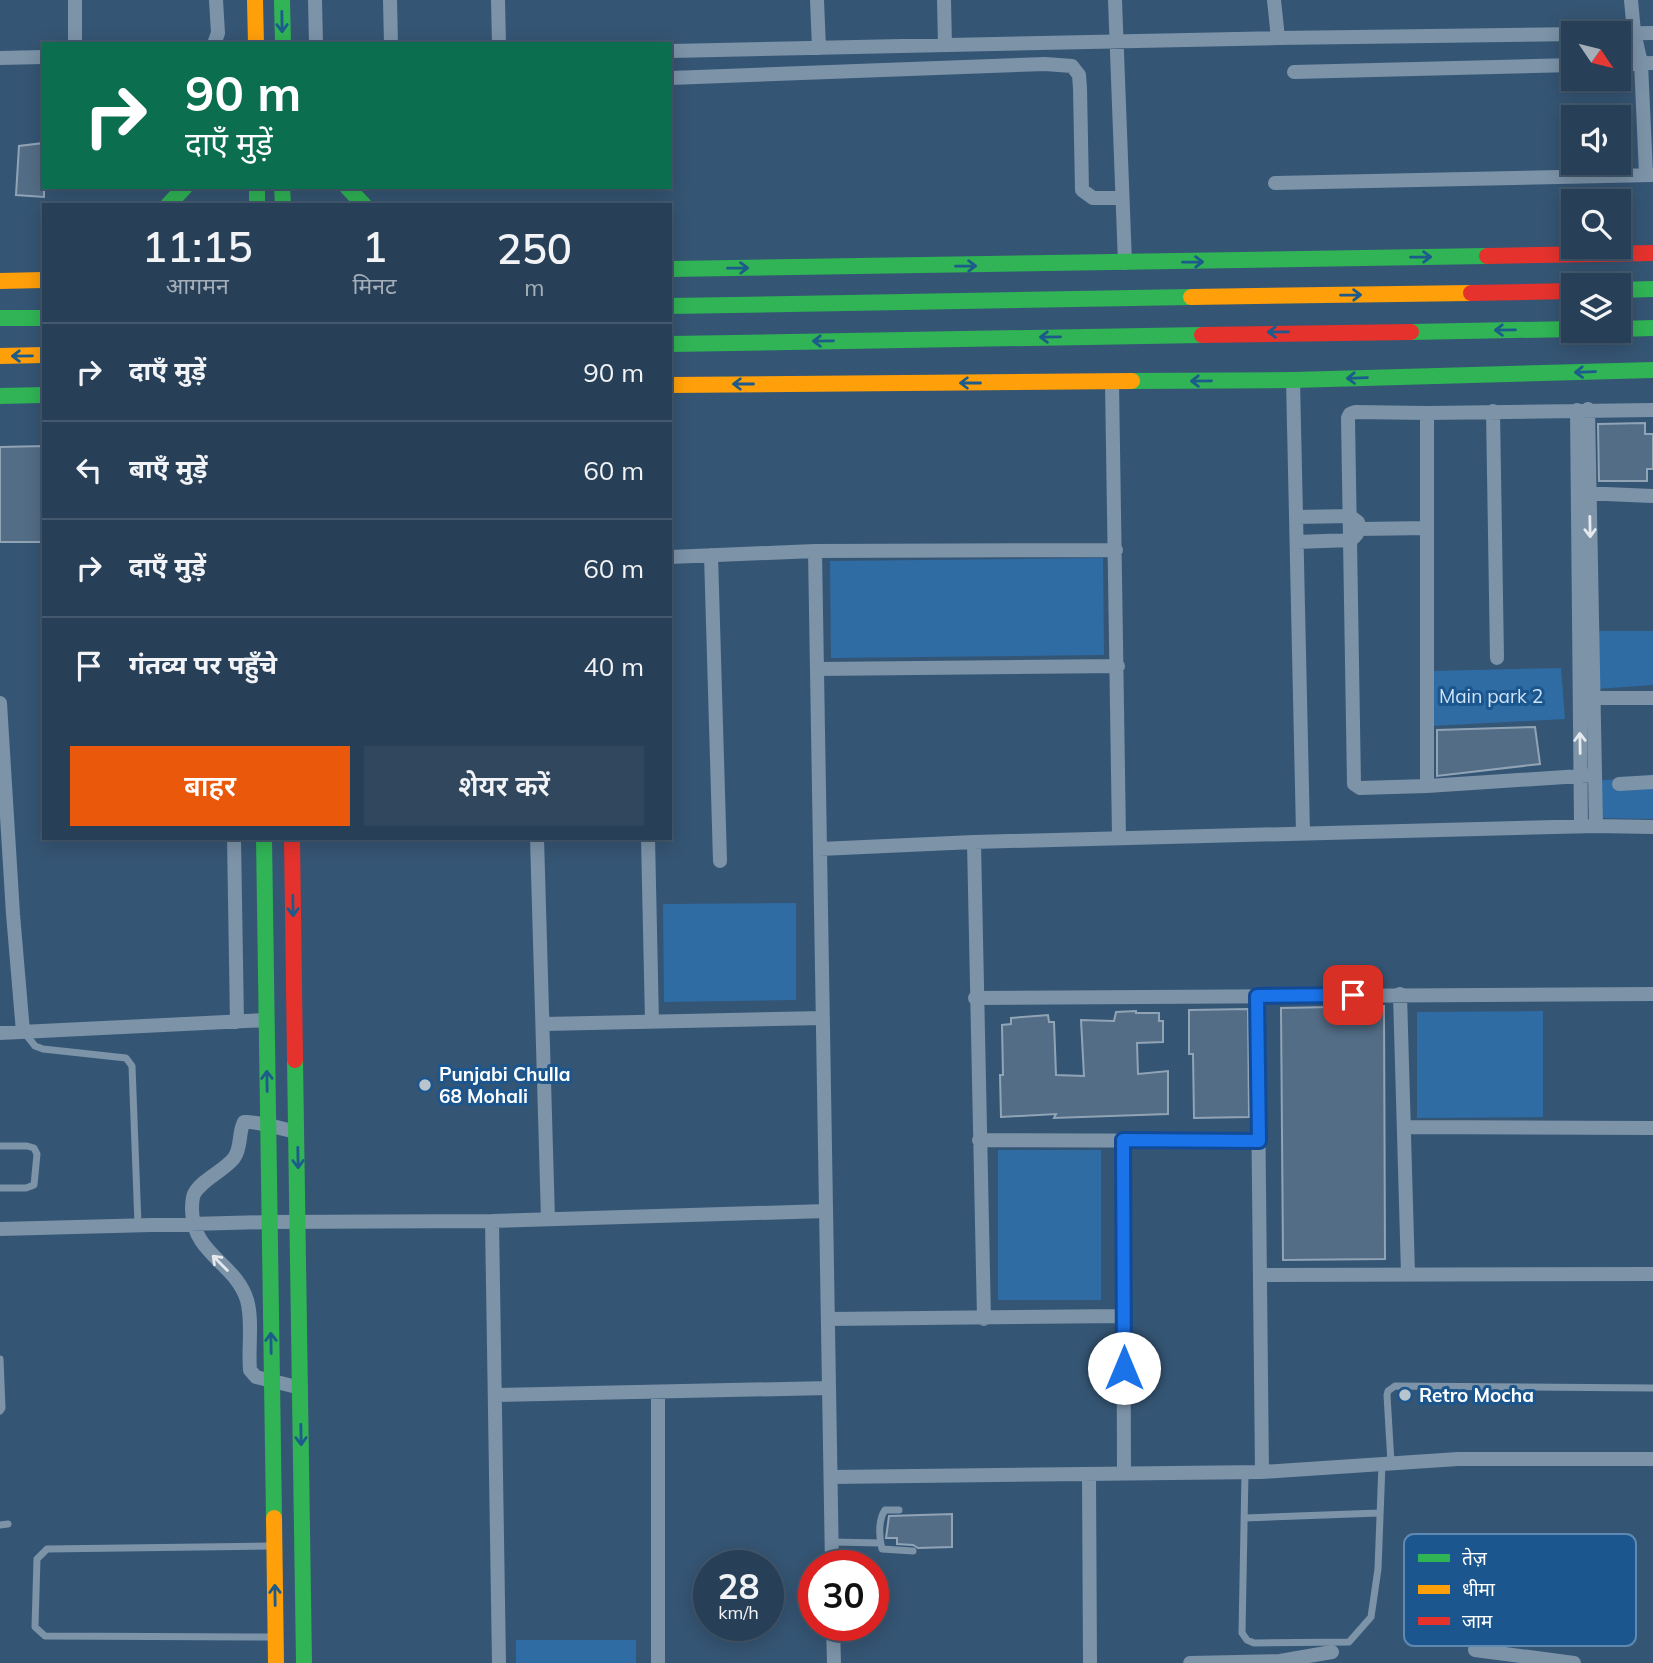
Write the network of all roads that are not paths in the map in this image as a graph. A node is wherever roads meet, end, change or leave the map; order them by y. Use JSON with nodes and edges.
{"nodes":[{"id":1,"x":75,"y":0,"type":"edge"},
{"id":2,"x":216,"y":0,"type":"edge"},
{"id":3,"x":256,"y":0,"type":"edge"},
{"id":4,"x":282,"y":0,"type":"edge"},
{"id":5,"x":314,"y":0,"type":"edge"},
{"id":6,"x":390,"y":0,"type":"edge"},
{"id":7,"x":498,"y":0,"type":"edge"},
{"id":8,"x":817,"y":0,"type":"edge"},
{"id":9,"x":944,"y":0,"type":"edge"},
{"id":10,"x":1115,"y":0,"type":"edge"},
{"id":11,"x":1274,"y":0,"type":"edge"},
{"id":12,"x":1632,"y":0,"type":"edge"},
{"id":13,"x":1634,"y":32,"type":"junction"},
{"id":14,"x":1653,"y":33,"type":"edge"},
{"id":15,"x":1278,"y":38,"type":"junction"},
{"id":16,"x":1116,"y":41,"type":"junction"},
{"id":17,"x":75,"y":42,"type":"edge"},
{"id":18,"x":215,"y":42,"type":"edge"},
{"id":19,"x":256,"y":42,"type":"edge"},
{"id":20,"x":283,"y":42,"type":"edge"},
{"id":21,"x":316,"y":42,"type":"edge"},
{"id":22,"x":391,"y":42,"type":"edge"},
{"id":23,"x":499,"y":42,"type":"edge"},
{"id":24,"x":945,"y":45,"type":"junction"},
{"id":25,"x":819,"y":48,"type":"junction"},
{"id":26,"x":672,"y":51,"type":"edge"},
{"id":27,"x":42,"y":57,"type":"edge"},
{"id":28,"x":0,"y":58,"type":"edge"},
{"id":29,"x":1647,"y":63,"type":"edge"},
{"id":30,"x":1561,"y":65,"type":"edge"},
{"id":31,"x":1294,"y":72,"type":"dead end"},
{"id":32,"x":672,"y":78,"type":"edge"},
{"id":33,"x":1650,"y":174,"type":"edge"},
{"id":34,"x":1275,"y":183,"type":"dead end"},
{"id":35,"x":183,"y":189,"type":"edge"},
{"id":36,"x":349,"y":189,"type":"edge"},
{"id":37,"x":1122,"y":198,"type":"junction"},
{"id":38,"x":170,"y":203,"type":"edge"},
{"id":39,"x":362,"y":203,"type":"edge"},
{"id":40,"x":1653,"y":253,"type":"edge"},
{"id":41,"x":1125,"y":263,"type":"junction"},
{"id":42,"x":672,"y":269,"type":"edge"},
{"id":43,"x":42,"y":280,"type":"edge"},
{"id":44,"x":0,"y":281,"type":"edge"},
{"id":45,"x":1653,"y":289,"type":"edge"},
{"id":46,"x":1631,"y":290,"type":"edge"},
{"id":47,"x":1561,"y":291,"type":"edge"},
{"id":48,"x":672,"y":306,"type":"edge"},
{"id":49,"x":0,"y":318,"type":"edge"},
{"id":50,"x":42,"y":318,"type":"edge"},
{"id":51,"x":1631,"y":328,"type":"edge"},
{"id":52,"x":1653,"y":328,"type":"edge"},
{"id":53,"x":1561,"y":329,"type":"edge"},
{"id":54,"x":672,"y":344,"type":"edge"},
{"id":55,"x":42,"y":355,"type":"edge"},
{"id":56,"x":0,"y":356,"type":"edge"},
{"id":57,"x":1653,"y":370,"type":"edge"},
{"id":58,"x":1293,"y":380,"type":"junction"},
{"id":59,"x":1112,"y":382,"type":"junction"},
{"id":60,"x":672,"y":385,"type":"edge"},
{"id":61,"x":42,"y":395,"type":"edge"},
{"id":62,"x":0,"y":396,"type":"edge"},
{"id":63,"x":1583,"y":410,"type":"junction"},
{"id":64,"x":1653,"y":410,"type":"edge"},
{"id":65,"x":1493,"y":411,"type":"junction"},
{"id":66,"x":1427,"y":413,"type":"junction"},
{"id":67,"x":1584,"y":493,"type":"junction"},
{"id":68,"x":1653,"y":496,"type":"edge"},
{"id":69,"x":1296,"y":516,"type":"junction"},
{"id":70,"x":1350,"y":516,"type":"junction"},
{"id":71,"x":1427,"y":527,"type":"junction"},
{"id":72,"x":1354,"y":534,"type":"junction"},
{"id":73,"x":1297,"y":542,"type":"junction"},
{"id":74,"x":1116,"y":550,"type":"junction"},
{"id":75,"x":815,"y":551,"type":"junction"},
{"id":76,"x":711,"y":555,"type":"junction"},
{"id":77,"x":672,"y":557,"type":"edge"},
{"id":78,"x":1497,"y":658,"type":"dead end"},
{"id":79,"x":1118,"y":666,"type":"junction"},
{"id":80,"x":817,"y":669,"type":"junction"},
{"id":81,"x":1586,"y":698,"type":"junction"},
{"id":82,"x":1653,"y":698,"type":"edge"},
{"id":83,"x":0,"y":703,"type":"edge"},
{"id":84,"x":1588,"y":775,"type":"junction"},
{"id":85,"x":1653,"y":782,"type":"edge"},
{"id":86,"x":1619,"y":784,"type":"dead end"},
{"id":87,"x":1427,"y":786,"type":"junction"},
{"id":88,"x":1588,"y":826,"type":"junction"},
{"id":89,"x":1653,"y":827,"type":"edge"},
{"id":90,"x":1303,"y":833,"type":"junction"},
{"id":91,"x":1119,"y":837,"type":"junction"},
{"id":92,"x":234,"y":840,"type":"edge"},
{"id":93,"x":264,"y":840,"type":"edge"},
{"id":94,"x":292,"y":840,"type":"edge"},
{"id":95,"x":537,"y":840,"type":"edge"},
{"id":96,"x":648,"y":840,"type":"edge"},
{"id":97,"x":974,"y":842,"type":"junction"},
{"id":98,"x":820,"y":849,"type":"junction"},
{"id":99,"x":720,"y":861,"type":"dead end"},
{"id":100,"x":6,"y":914,"type":"edge"},
{"id":101,"x":1401,"y":994,"type":"junction"},
{"id":102,"x":1653,"y":994,"type":"edge"},
{"id":103,"x":1257,"y":996,"type":"junction"},
{"id":104,"x":975,"y":998,"type":"junction"},
{"id":105,"x":823,"y":1017,"type":"junction"},
{"id":106,"x":267,"y":1020,"type":"junction"},
{"id":107,"x":237,"y":1022,"type":"junction"},
{"id":108,"x":652,"y":1023,"type":"junction"},
{"id":109,"x":544,"y":1024,"type":"junction"},
{"id":110,"x":23,"y":1032,"type":"junction"},
{"id":111,"x":0,"y":1033,"type":"edge"},
{"id":112,"x":268,"y":1127,"type":"junction"},
{"id":113,"x":1404,"y":1127,"type":"junction"},
{"id":114,"x":1653,"y":1128,"type":"edge"},
{"id":115,"x":297,"y":1132,"type":"junction"},
{"id":116,"x":979,"y":1140,"type":"junction"},
{"id":117,"x":1123,"y":1140,"type":"junction"},
{"id":118,"x":1259,"y":1141,"type":"junction"},
{"id":119,"x":0,"y":1146,"type":"edge"},
{"id":120,"x":0,"y":1188,"type":"edge"},
{"id":121,"x":826,"y":1211,"type":"junction"},
{"id":122,"x":548,"y":1219,"type":"junction"},
{"id":123,"x":492,"y":1221,"type":"junction"},
{"id":124,"x":269,"y":1222,"type":"junction"},
{"id":125,"x":299,"y":1223,"type":"junction"},
{"id":126,"x":193,"y":1224,"type":"junction"},
{"id":127,"x":138,"y":1226,"type":"junction"},
{"id":128,"x":0,"y":1229,"type":"edge"},
{"id":129,"x":1408,"y":1274,"type":"junction"},
{"id":130,"x":1653,"y":1274,"type":"edge"},
{"id":131,"x":1260,"y":1275,"type":"junction"},
{"id":132,"x":1124,"y":1316,"type":"junction"},
{"id":133,"x":984,"y":1318,"type":"junction"},
{"id":134,"x":828,"y":1319,"type":"junction"},
{"id":135,"x":0,"y":1359,"type":"edge"},
{"id":136,"x":272,"y":1381,"type":"junction"},
{"id":137,"x":301,"y":1388,"type":"junction"},
{"id":138,"x":829,"y":1388,"type":"junction"},
{"id":139,"x":1653,"y":1388,"type":"edge"},
{"id":140,"x":657,"y":1393,"type":"junction"},
{"id":141,"x":495,"y":1395,"type":"junction"},
{"id":142,"x":0,"y":1411,"type":"edge"},
{"id":143,"x":1653,"y":1460,"type":"edge"},
{"id":144,"x":1386,"y":1464,"type":"junction"},
{"id":145,"x":1245,"y":1472,"type":"junction"},
{"id":146,"x":1262,"y":1472,"type":"junction"},
{"id":147,"x":1124,"y":1473,"type":"junction"},
{"id":148,"x":1089,"y":1474,"type":"junction"},
{"id":149,"x":831,"y":1477,"type":"junction"},
{"id":150,"x":899,"y":1510,"type":"dead end"},
{"id":151,"x":1379,"y":1513,"type":"junction"},
{"id":152,"x":1245,"y":1518,"type":"junction"},
{"id":153,"x":832,"y":1542,"type":"junction"},
{"id":154,"x":880,"y":1543,"type":"junction"},
{"id":155,"x":275,"y":1546,"type":"junction"},
{"id":156,"x":832,"y":1550,"type":"edge"},
{"id":157,"x":913,"y":1551,"type":"dead end"},
{"id":158,"x":276,"y":1637,"type":"junction"},
{"id":159,"x":833,"y":1641,"type":"edge"},
{"id":160,"x":1475,"y":1650,"type":"dead end"},
{"id":161,"x":1332,"y":1652,"type":"dead end"},
{"id":162,"x":1280,"y":1662,"type":"edge"},
{"id":163,"x":276,"y":1663,"type":"edge"},
{"id":164,"x":304,"y":1663,"type":"edge"},
{"id":165,"x":499,"y":1663,"type":"edge"},
{"id":166,"x":658,"y":1663,"type":"edge"},
{"id":167,"x":834,"y":1663,"type":"edge"},
{"id":168,"x":1090,"y":1663,"type":"edge"},
{"id":169,"x":1190,"y":1663,"type":"edge"},
{"id":170,"x":1574,"y":1663,"type":"edge"}],
"edges":[{"from":1,"to":17,"type":"street"},
{"from":2,"to":18,"type":"street"},
{"from":3,"to":19,"type":"main road"},
{"from":4,"to":20,"type":"main road","one_way":true},
{"from":5,"to":21,"type":"street"},
{"from":6,"to":22,"type":"street"},
{"from":7,"to":23,"type":"street"},
{"from":8,"to":25,"type":"street"},
{"from":9,"to":24,"type":"street"},
{"from":10,"to":16,"type":"street"},
{"from":11,"to":15,"type":"street"},
{"from":12,"to":13,"type":"street"},
{"from":13,"to":14,"type":"street"},
{"from":13,"to":15,"type":"street"},
{"from":13,"to":29,"type":"street"},
{"from":15,"to":16,"type":"street"},
{"from":16,"to":24,"type":"street"},
{"from":16,"to":37,"type":"street"},
{"from":24,"to":25,"type":"street"},
{"from":25,"to":26,"type":"street"},
{"from":27,"to":28,"type":"street"},
{"from":29,"to":33,"type":"street"},
{"from":30,"to":31,"type":"street"},
{"from":32,"to":37,"type":"street"},
{"from":33,"to":34,"type":"street"},
{"from":35,"to":38,"type":"main road"},
{"from":36,"to":39,"type":"main road"},
{"from":37,"to":41,"type":"street"},
{"from":41,"to":40,"type":"main road","one_way":true},
{"from":42,"to":41,"type":"main road","one_way":true},
{"from":43,"to":44,"type":"main road"},
{"from":45,"to":46,"type":"main road"},
{"from":48,"to":47,"type":"main road","one_way":true},
{"from":49,"to":50,"type":"main road"},
{"from":51,"to":52,"type":"main road"},
{"from":53,"to":54,"type":"main road","one_way":true},
{"from":55,"to":56,"type":"main road","one_way":true},
{"from":57,"to":58,"type":"main road","one_way":true},
{"from":58,"to":59,"type":"main road","one_way":true},
{"from":58,"to":69,"type":"street"},
{"from":59,"to":60,"type":"main road","one_way":true},
{"from":59,"to":74,"type":"street"},
{"from":61,"to":62,"type":"main road"},
{"from":63,"to":64,"type":"street"},
{"from":63,"to":65,"type":"street"},
{"from":63,"to":67,"type":"street"},
{"from":65,"to":66,"type":"street"},
{"from":65,"to":78,"type":"street"},
{"from":66,"to":70,"type":"street"},
{"from":66,"to":71,"type":"street"},
{"from":67,"to":68,"type":"street"},
{"from":67,"to":81,"type":"street"},
{"from":69,"to":70,"type":"street"},
{"from":69,"to":73,"type":"street"},
{"from":70,"to":72,"type":"street"},
{"from":71,"to":72,"type":"street"},
{"from":71,"to":87,"type":"street"},
{"from":72,"to":73,"type":"street"},
{"from":72,"to":87,"type":"street"},
{"from":73,"to":90,"type":"street"},
{"from":74,"to":75,"type":"street"},
{"from":74,"to":79,"type":"street"},
{"from":75,"to":76,"type":"street"},
{"from":75,"to":80,"type":"street"},
{"from":76,"to":77,"type":"street"},
{"from":76,"to":99,"type":"street"},
{"from":79,"to":80,"type":"street"},
{"from":79,"to":91,"type":"street"},
{"from":80,"to":98,"type":"street"},
{"from":81,"to":82,"type":"street"},
{"from":81,"to":84,"type":"street"},
{"from":83,"to":100,"type":"street"},
{"from":84,"to":87,"type":"street"},
{"from":84,"to":88,"type":"street"},
{"from":85,"to":86,"type":"street"},
{"from":88,"to":89,"type":"street"},
{"from":88,"to":90,"type":"street"},
{"from":90,"to":91,"type":"street"},
{"from":91,"to":97,"type":"street"},
{"from":92,"to":107,"type":"street"},
{"from":93,"to":106,"type":"main road"},
{"from":94,"to":115,"type":"main road","one_way":true},
{"from":95,"to":109,"type":"street"},
{"from":96,"to":108,"type":"street"},
{"from":97,"to":98,"type":"street"},
{"from":97,"to":104,"type":"street"},
{"from":98,"to":105,"type":"street"},
{"from":100,"to":110,"type":"street"},
{"from":101,"to":102,"type":"street"},
{"from":101,"to":103,"type":"street"},
{"from":101,"to":113,"type":"street"},
{"from":103,"to":104,"type":"street"},
{"from":103,"to":118,"type":"street"},
{"from":104,"to":116,"type":"street"},
{"from":105,"to":108,"type":"street"},
{"from":105,"to":121,"type":"street"},
{"from":106,"to":107,"type":"street"},
{"from":112,"to":106,"type":"main road","one_way":true},
{"from":107,"to":110,"type":"street"},
{"from":108,"to":109,"type":"street"},
{"from":109,"to":122,"type":"street"},
{"from":110,"to":111,"type":"street"},
{"from":110,"to":127,"type":"lane"},
{"from":112,"to":115,"type":"street"},
{"from":112,"to":124,"type":"main road"},
{"from":112,"to":126,"type":"street"},
{"from":113,"to":114,"type":"street"},
{"from":113,"to":129,"type":"street"},
{"from":115,"to":125,"type":"main road","one_way":true},
{"from":116,"to":117,"type":"street"},
{"from":116,"to":133,"type":"street"},
{"from":117,"to":118,"type":"street"},
{"from":117,"to":132,"type":"street"},
{"from":118,"to":131,"type":"street"},
{"from":119,"to":120,"type":"lane"},
{"from":121,"to":122,"type":"street"},
{"from":121,"to":134,"type":"street"},
{"from":122,"to":123,"type":"street"},
{"from":123,"to":125,"type":"street"},
{"from":123,"to":141,"type":"street"},
{"from":124,"to":125,"type":"street"},
{"from":124,"to":126,"type":"street"},
{"from":136,"to":124,"type":"main road","one_way":true},
{"from":125,"to":137,"type":"main road"},
{"from":126,"to":127,"type":"street"},
{"from":136,"to":126,"type":"street","one_way":true},
{"from":127,"to":128,"type":"street"},
{"from":129,"to":130,"type":"street"},
{"from":129,"to":131,"type":"street"},
{"from":131,"to":146,"type":"street"},
{"from":132,"to":133,"type":"street"},
{"from":132,"to":147,"type":"street"},
{"from":133,"to":134,"type":"street"},
{"from":134,"to":138,"type":"street"},
{"from":135,"to":142,"type":"lane"},
{"from":136,"to":137,"type":"street"},
{"from":136,"to":155,"type":"main road"},
{"from":137,"to":164,"type":"main road","one_way":true},
{"from":138,"to":140,"type":"street"},
{"from":138,"to":149,"type":"street"},
{"from":139,"to":144,"type":"lane"},
{"from":140,"to":141,"type":"street"},
{"from":140,"to":166,"type":"street"},
{"from":141,"to":165,"type":"street"},
{"from":143,"to":144,"type":"street"},
{"from":144,"to":146,"type":"street"},
{"from":144,"to":151,"type":"lane"},
{"from":145,"to":146,"type":"street"},
{"from":145,"to":147,"type":"street"},
{"from":145,"to":152,"type":"lane"},
{"from":147,"to":148,"type":"street"},
{"from":148,"to":149,"type":"street"},
{"from":148,"to":168,"type":"street"},
{"from":149,"to":153,"type":"street"},
{"from":150,"to":154,"type":"lane"},
{"from":151,"to":152,"type":"lane"},
{"from":151,"to":152,"type":"lane"},
{"from":153,"to":154,"type":"lane"},
{"from":153,"to":156,"type":"street"},
{"from":154,"to":157,"type":"lane"},
{"from":158,"to":155,"type":"main road","one_way":true},
{"from":155,"to":158,"type":"lane"},
{"from":158,"to":163,"type":"main road"},
{"from":159,"to":167,"type":"street"},
{"from":160,"to":170,"type":"street"},
{"from":161,"to":162,"type":"street"},
{"from":162,"to":169,"type":"street"}]}
